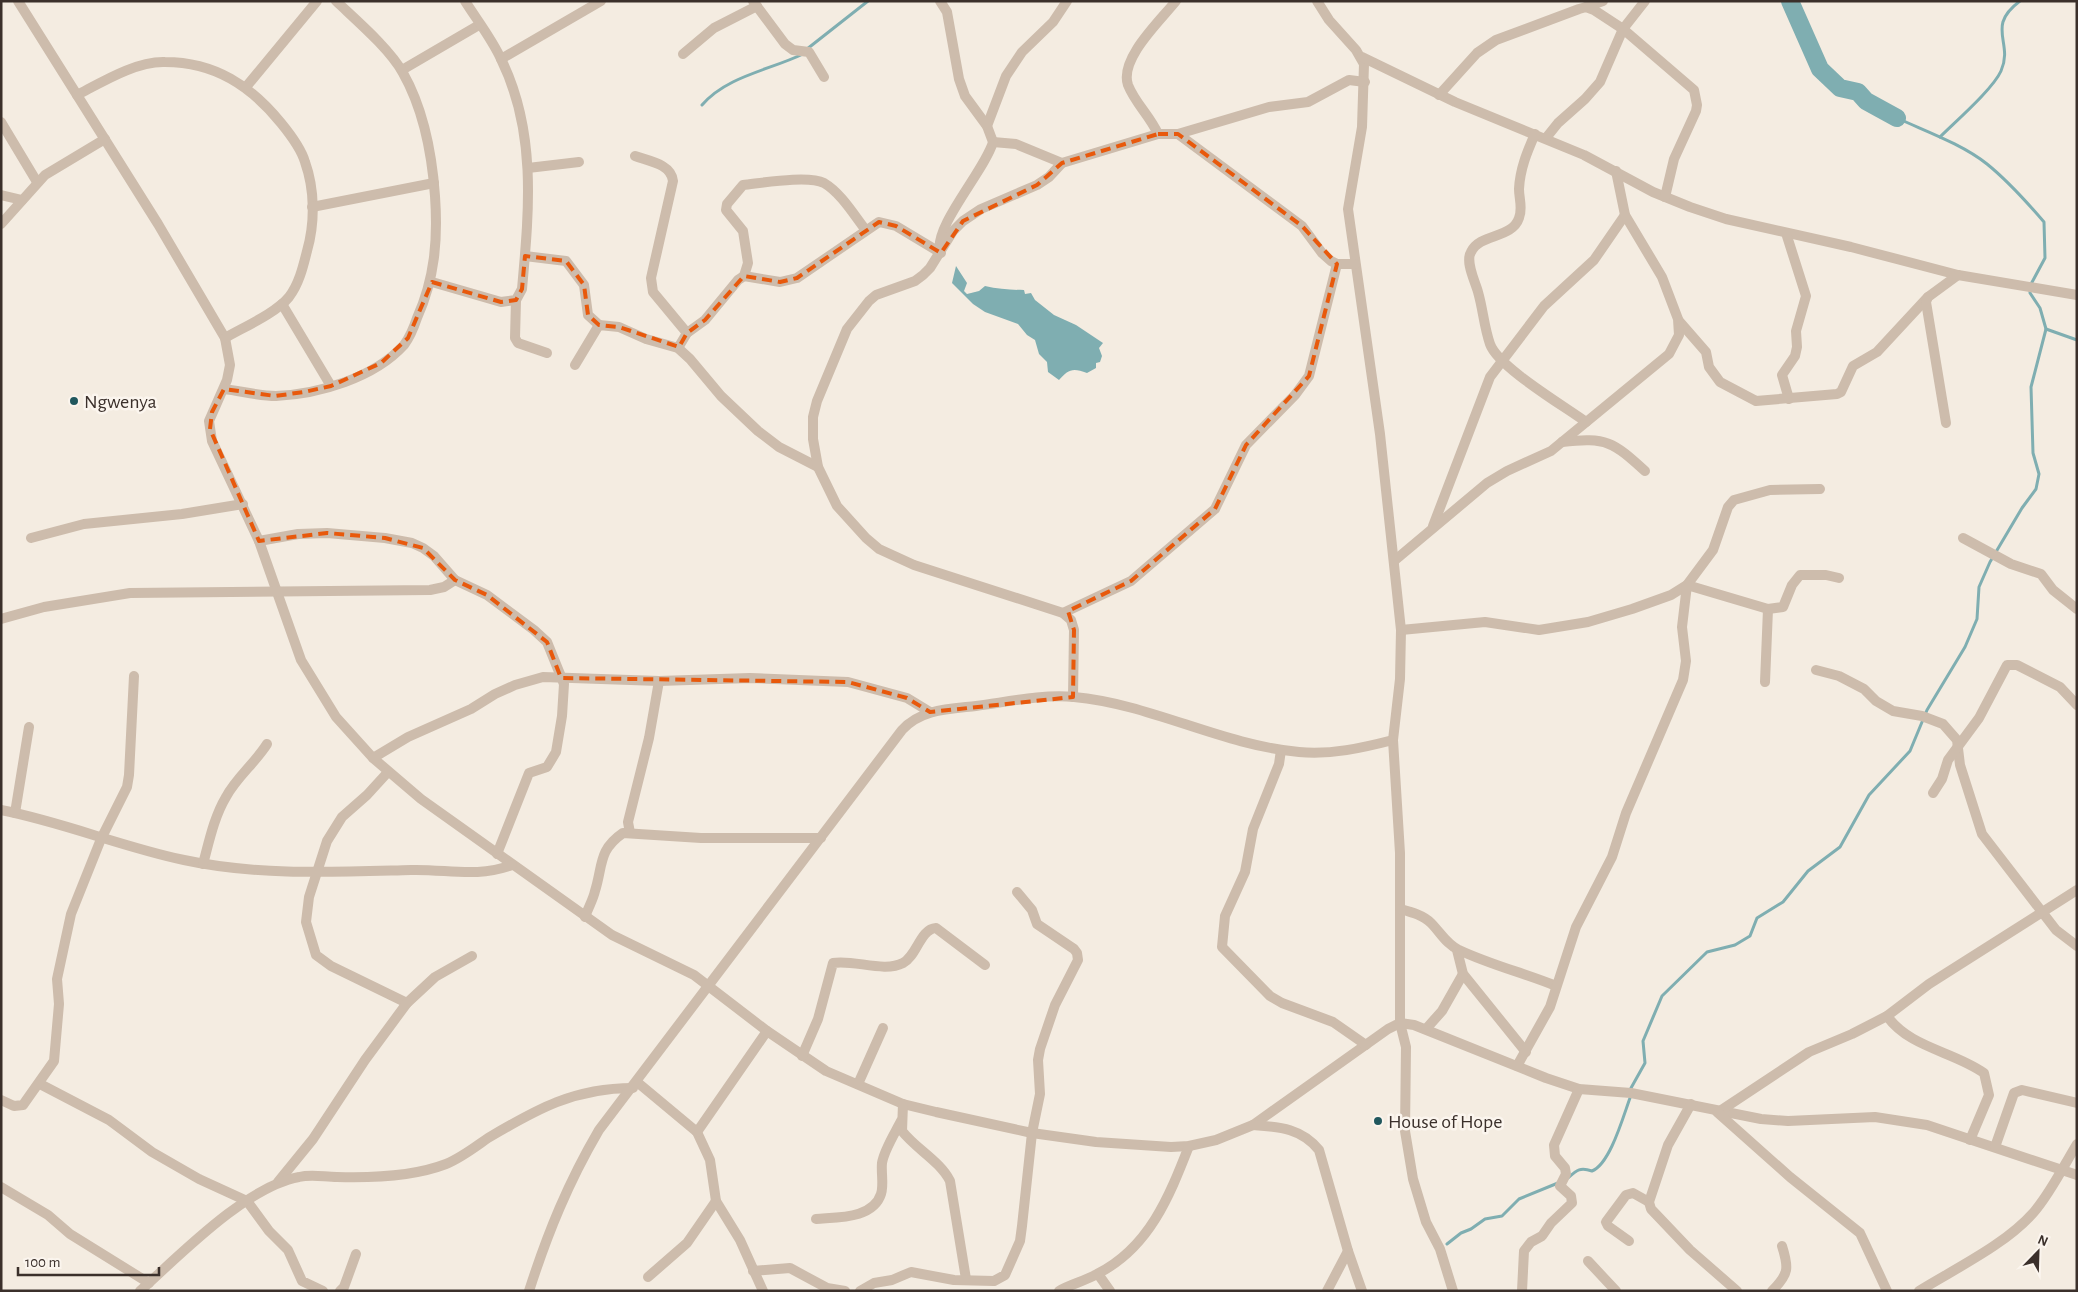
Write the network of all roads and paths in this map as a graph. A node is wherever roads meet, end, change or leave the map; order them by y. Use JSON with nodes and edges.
{"nodes":[{"id":1,"x":18,"y":1,"type":"edge"},
{"id":2,"x":317,"y":1,"type":"edge"},
{"id":3,"x":336,"y":1,"type":"edge"},
{"id":4,"x":465,"y":1,"type":"edge"},
{"id":5,"x":601,"y":1,"type":"edge"},
{"id":6,"x":940,"y":1,"type":"edge"},
{"id":7,"x":1067,"y":1,"type":"edge"},
{"id":8,"x":1176,"y":1,"type":"edge"},
{"id":9,"x":1317,"y":1,"type":"edge"},
{"id":10,"x":1603,"y":1,"type":"edge"},
{"id":11,"x":1645,"y":1,"type":"edge"},
{"id":12,"x":755,"y":4,"type":"edge"},
{"id":13,"x":1586,"y":7,"type":"junction"},
{"id":14,"x":480,"y":25,"type":"junction"},
{"id":15,"x":1623,"y":29,"type":"junction"},
{"id":16,"x":683,"y":54,"type":"dead end"},
{"id":17,"x":1362,"y":57,"type":"junction"},
{"id":18,"x":501,"y":60,"type":"junction"},
{"id":19,"x":402,"y":70,"type":"junction"},
{"id":20,"x":824,"y":77,"type":"dead end"},
{"id":21,"x":1365,"y":82,"type":"junction"},
{"id":22,"x":246,"y":88,"type":"junction"},
{"id":23,"x":77,"y":95,"type":"junction"},
{"id":24,"x":1439,"y":95,"type":"junction"},
{"id":25,"x":1,"y":122,"type":"edge"},
{"id":26,"x":987,"y":126,"type":"junction"},
{"id":27,"x":1158,"y":134,"type":"junction"},
{"id":28,"x":1178,"y":134,"type":"junction"},
{"id":29,"x":1536,"y":134,"type":"junction"},
{"id":30,"x":1546,"y":138,"type":"junction"},
{"id":31,"x":105,"y":139,"type":"junction"},
{"id":32,"x":993,"y":142,"type":"junction"},
{"id":33,"x":635,"y":156,"type":"dead end"},
{"id":34,"x":579,"y":162,"type":"dead end"},
{"id":35,"x":1062,"y":163,"type":"junction"},
{"id":36,"x":528,"y":168,"type":"junction"},
{"id":37,"x":1616,"y":171,"type":"junction"},
{"id":38,"x":37,"y":182,"type":"junction"},
{"id":39,"x":434,"y":183,"type":"junction"},
{"id":40,"x":1,"y":195,"type":"edge"},
{"id":41,"x":1665,"y":197,"type":"junction"},
{"id":42,"x":22,"y":200,"type":"junction"},
{"id":43,"x":312,"y":207,"type":"junction"},
{"id":44,"x":1625,"y":215,"type":"junction"},
{"id":45,"x":1,"y":224,"type":"edge"},
{"id":46,"x":865,"y":230,"type":"junction"},
{"id":47,"x":1786,"y":233,"type":"junction"},
{"id":48,"x":940,"y":253,"type":"junction"},
{"id":49,"x":525,"y":256,"type":"junction"},
{"id":50,"x":1337,"y":264,"type":"junction"},
{"id":51,"x":1355,"y":264,"type":"junction"},
{"id":52,"x":1958,"y":275,"type":"junction"},
{"id":53,"x":744,"y":276,"type":"junction"},
{"id":54,"x":432,"y":282,"type":"junction"},
{"id":55,"x":2077,"y":295,"type":"edge"},
{"id":56,"x":1928,"y":297,"type":"junction"},
{"id":57,"x":516,"y":300,"type":"junction"},
{"id":58,"x":282,"y":304,"type":"junction"},
{"id":59,"x":1678,"y":319,"type":"junction"},
{"id":60,"x":599,"y":326,"type":"junction"},
{"id":61,"x":687,"y":333,"type":"junction"},
{"id":62,"x":225,"y":338,"type":"junction"},
{"id":63,"x":678,"y":348,"type":"junction"},
{"id":64,"x":547,"y":353,"type":"dead end"},
{"id":65,"x":1502,"y":362,"type":"junction"},
{"id":66,"x":575,"y":365,"type":"dead end"},
{"id":67,"x":331,"y":386,"type":"junction"},
{"id":68,"x":224,"y":389,"type":"junction"},
{"id":69,"x":1789,"y":399,"type":"junction"},
{"id":70,"x":1586,"y":422,"type":"junction"},
{"id":71,"x":1946,"y":423,"type":"dead end"},
{"id":72,"x":1562,"y":442,"type":"junction"},
{"id":73,"x":818,"y":467,"type":"junction"},
{"id":74,"x":1645,"y":471,"type":"dead end"},
{"id":75,"x":1820,"y":489,"type":"dead end"},
{"id":76,"x":243,"y":504,"type":"junction"},
{"id":77,"x":1433,"y":526,"type":"junction"},
{"id":78,"x":31,"y":538,"type":"dead end"},
{"id":79,"x":1963,"y":538,"type":"dead end"},
{"id":80,"x":259,"y":540,"type":"junction"},
{"id":81,"x":1394,"y":561,"type":"junction"},
{"id":82,"x":1839,"y":578,"type":"dead end"},
{"id":83,"x":455,"y":580,"type":"junction"},
{"id":84,"x":1687,"y":585,"type":"junction"},
{"id":85,"x":276,"y":591,"type":"junction"},
{"id":86,"x":1768,"y":609,"type":"junction"},
{"id":87,"x":2077,"y":609,"type":"edge"},
{"id":88,"x":1063,"y":612,"type":"junction"},
{"id":89,"x":1,"y":619,"type":"edge"},
{"id":90,"x":1401,"y":630,"type":"junction"},
{"id":91,"x":1816,"y":670,"type":"dead end"},
{"id":92,"x":134,"y":676,"type":"dead end"},
{"id":93,"x":562,"y":678,"type":"junction"},
{"id":94,"x":659,"y":681,"type":"junction"},
{"id":95,"x":1765,"y":682,"type":"dead end"},
{"id":96,"x":1073,"y":697,"type":"junction"},
{"id":97,"x":2077,"y":705,"type":"edge"},
{"id":98,"x":930,"y":712,"type":"junction"},
{"id":99,"x":29,"y":727,"type":"dead end"},
{"id":100,"x":1392,"y":740,"type":"junction"},
{"id":101,"x":267,"y":744,"type":"dead end"},
{"id":102,"x":1958,"y":748,"type":"junction"},
{"id":103,"x":1281,"y":750,"type":"junction"},
{"id":104,"x":373,"y":758,"type":"junction"},
{"id":105,"x":388,"y":772,"type":"junction"},
{"id":106,"x":1933,"y":793,"type":"dead end"},
{"id":107,"x":1,"y":810,"type":"edge"},
{"id":108,"x":15,"y":813,"type":"junction"},
{"id":109,"x":630,"y":833,"type":"junction"},
{"id":110,"x":821,"y":838,"type":"junction"},
{"id":111,"x":101,"y":839,"type":"junction"},
{"id":112,"x":497,"y":854,"type":"junction"},
{"id":113,"x":203,"y":864,"type":"junction"},
{"id":114,"x":512,"y":864,"type":"junction"},
{"id":115,"x":319,"y":871,"type":"junction"},
{"id":116,"x":2077,"y":890,"type":"edge"},
{"id":117,"x":1017,"y":892,"type":"dead end"},
{"id":118,"x":1400,"y":909,"type":"junction"},
{"id":119,"x":2042,"y":912,"type":"junction"},
{"id":120,"x":585,"y":917,"type":"junction"},
{"id":121,"x":2077,"y":946,"type":"edge"},
{"id":122,"x":1457,"y":950,"type":"junction"},
{"id":123,"x":472,"y":956,"type":"dead end"},
{"id":124,"x":985,"y":964,"type":"dead end"},
{"id":125,"x":1463,"y":974,"type":"junction"},
{"id":126,"x":710,"y":986,"type":"junction"},
{"id":127,"x":1556,"y":986,"type":"junction"},
{"id":128,"x":407,"y":1003,"type":"junction"},
{"id":129,"x":1886,"y":1016,"type":"junction"},
{"id":130,"x":1400,"y":1023,"type":"junction"},
{"id":131,"x":883,"y":1028,"type":"dead end"},
{"id":132,"x":1426,"y":1029,"type":"junction"},
{"id":133,"x":767,"y":1031,"type":"junction"},
{"id":134,"x":1366,"y":1045,"type":"junction"},
{"id":135,"x":1526,"y":1052,"type":"junction"},
{"id":136,"x":802,"y":1056,"type":"junction"},
{"id":137,"x":1517,"y":1066,"type":"junction"},
{"id":138,"x":40,"y":1084,"type":"junction"},
{"id":139,"x":858,"y":1084,"type":"junction"},
{"id":140,"x":635,"y":1085,"type":"junction"},
{"id":141,"x":1579,"y":1089,"type":"junction"},
{"id":142,"x":1,"y":1100,"type":"edge"},
{"id":143,"x":903,"y":1104,"type":"junction"},
{"id":144,"x":1690,"y":1104,"type":"junction"},
{"id":145,"x":2077,"y":1104,"type":"edge"},
{"id":146,"x":1717,"y":1111,"type":"junction"},
{"id":147,"x":902,"y":1120,"type":"junction"},
{"id":148,"x":1253,"y":1125,"type":"junction"},
{"id":149,"x":697,"y":1132,"type":"junction"},
{"id":150,"x":1032,"y":1132,"type":"junction"},
{"id":151,"x":1970,"y":1140,"type":"junction"},
{"id":152,"x":2077,"y":1144,"type":"edge"},
{"id":153,"x":1189,"y":1146,"type":"junction"},
{"id":154,"x":1995,"y":1147,"type":"junction"},
{"id":155,"x":2062,"y":1169,"type":"junction"},
{"id":156,"x":2077,"y":1175,"type":"edge"},
{"id":157,"x":278,"y":1182,"type":"junction"},
{"id":158,"x":1,"y":1188,"type":"edge"},
{"id":159,"x":247,"y":1201,"type":"junction"},
{"id":160,"x":716,"y":1201,"type":"junction"},
{"id":161,"x":1649,"y":1202,"type":"junction"},
{"id":162,"x":816,"y":1219,"type":"dead end"},
{"id":163,"x":1629,"y":1241,"type":"dead end"},
{"id":164,"x":1782,"y":1246,"type":"dead end"},
{"id":165,"x":1348,"y":1251,"type":"junction"},
{"id":166,"x":356,"y":1254,"type":"dead end"},
{"id":167,"x":1588,"y":1261,"type":"dead end"},
{"id":168,"x":753,"y":1271,"type":"junction"},
{"id":169,"x":1098,"y":1274,"type":"junction"},
{"id":170,"x":648,"y":1277,"type":"dead end"},
{"id":171,"x":966,"y":1279,"type":"junction"},
{"id":172,"x":149,"y":1283,"type":"junction"},
{"id":173,"x":140,"y":1291,"type":"edge"},
{"id":174,"x":323,"y":1291,"type":"edge"},
{"id":175,"x":340,"y":1291,"type":"edge"},
{"id":176,"x":529,"y":1291,"type":"edge"},
{"id":177,"x":763,"y":1291,"type":"edge"},
{"id":178,"x":845,"y":1291,"type":"edge"},
{"id":179,"x":860,"y":1291,"type":"edge"},
{"id":180,"x":1059,"y":1291,"type":"edge"},
{"id":181,"x":1110,"y":1291,"type":"edge"},
{"id":182,"x":1327,"y":1291,"type":"edge"},
{"id":183,"x":1362,"y":1291,"type":"edge"},
{"id":184,"x":1453,"y":1291,"type":"edge"},
{"id":185,"x":1522,"y":1291,"type":"edge"},
{"id":186,"x":1616,"y":1291,"type":"edge"},
{"id":187,"x":1737,"y":1291,"type":"edge"},
{"id":188,"x":1772,"y":1291,"type":"edge"},
{"id":189,"x":1887,"y":1291,"type":"edge"},
{"id":190,"x":1919,"y":1291,"type":"edge"}],
"edges":[{"from":1,"to":23,"type":"street"},
{"from":2,"to":22,"type":"street"},
{"from":3,"to":19,"type":"street"},
{"from":4,"to":14,"type":"street"},
{"from":5,"to":18,"type":"street"},
{"from":6,"to":26,"type":"street"},
{"from":7,"to":26,"type":"street"},
{"from":8,"to":27,"type":"street"},
{"from":9,"to":17,"type":"street"},
{"from":10,"to":13,"type":"street"},
{"from":11,"to":15,"type":"street"},
{"from":12,"to":16,"type":"street"},
{"from":12,"to":20,"type":"street"},
{"from":13,"to":15,"type":"street"},
{"from":13,"to":24,"type":"street"},
{"from":14,"to":18,"type":"street"},
{"from":14,"to":19,"type":"street"},
{"from":15,"to":30,"type":"street"},
{"from":15,"to":41,"type":"street"},
{"from":17,"to":21,"type":"street"},
{"from":17,"to":24,"type":"street"},
{"from":18,"to":36,"type":"street"},
{"from":19,"to":39,"type":"street"},
{"from":21,"to":28,"type":"street"},
{"from":21,"to":51,"type":"street"},
{"from":22,"to":23,"type":"street"},
{"from":22,"to":43,"type":"street"},
{"from":23,"to":31,"type":"street"},
{"from":24,"to":29,"type":"street"},
{"from":25,"to":38,"type":"street"},
{"from":26,"to":32,"type":"street"},
{"from":27,"to":28,"type":"street"},
{"from":27,"to":35,"type":"street"},
{"from":28,"to":50,"type":"street"},
{"from":29,"to":30,"type":"street"},
{"from":29,"to":65,"type":"street"},
{"from":30,"to":37,"type":"street"},
{"from":31,"to":38,"type":"street"},
{"from":31,"to":62,"type":"street"},
{"from":32,"to":35,"type":"street"},
{"from":32,"to":48,"type":"street"},
{"from":33,"to":61,"type":"street"},
{"from":34,"to":36,"type":"street"},
{"from":35,"to":48,"type":"street"},
{"from":36,"to":49,"type":"street"},
{"from":37,"to":41,"type":"street"},
{"from":37,"to":44,"type":"street"},
{"from":38,"to":42,"type":"street"},
{"from":39,"to":43,"type":"street"},
{"from":39,"to":54,"type":"street"},
{"from":40,"to":42,"type":"street"},
{"from":41,"to":47,"type":"street"},
{"from":42,"to":45,"type":"street"},
{"from":43,"to":58,"type":"street"},
{"from":44,"to":59,"type":"street"},
{"from":44,"to":65,"type":"street"},
{"from":46,"to":48,"type":"street"},
{"from":46,"to":53,"type":"street"},
{"from":46,"to":53,"type":"street"},
{"from":47,"to":52,"type":"street"},
{"from":47,"to":69,"type":"street"},
{"from":48,"to":73,"type":"street"},
{"from":49,"to":57,"type":"street"},
{"from":49,"to":60,"type":"street"},
{"from":50,"to":51,"type":"street"},
{"from":50,"to":88,"type":"street"},
{"from":51,"to":81,"type":"street"},
{"from":52,"to":55,"type":"street"},
{"from":52,"to":56,"type":"street"},
{"from":53,"to":61,"type":"street"},
{"from":54,"to":57,"type":"street"},
{"from":54,"to":67,"type":"street"},
{"from":56,"to":69,"type":"street"},
{"from":56,"to":71,"type":"street"},
{"from":57,"to":64,"type":"street"},
{"from":58,"to":62,"type":"street"},
{"from":58,"to":67,"type":"street"},
{"from":59,"to":69,"type":"street"},
{"from":59,"to":70,"type":"street"},
{"from":60,"to":63,"type":"street"},
{"from":60,"to":66,"type":"street"},
{"from":61,"to":63,"type":"street"},
{"from":62,"to":68,"type":"street"},
{"from":63,"to":73,"type":"street"},
{"from":65,"to":70,"type":"street"},
{"from":65,"to":77,"type":"street"},
{"from":67,"to":68,"type":"street"},
{"from":68,"to":76,"type":"street"},
{"from":70,"to":72,"type":"street"},
{"from":72,"to":74,"type":"street"},
{"from":72,"to":77,"type":"street"},
{"from":73,"to":88,"type":"street"},
{"from":75,"to":84,"type":"street"},
{"from":76,"to":78,"type":"street"},
{"from":76,"to":80,"type":"street"},
{"from":77,"to":81,"type":"street"},
{"from":79,"to":87,"type":"street"},
{"from":80,"to":83,"type":"street"},
{"from":80,"to":85,"type":"street"},
{"from":81,"to":90,"type":"street"},
{"from":82,"to":86,"type":"street"},
{"from":83,"to":85,"type":"street"},
{"from":83,"to":93,"type":"street"},
{"from":84,"to":86,"type":"street"},
{"from":84,"to":90,"type":"street"},
{"from":84,"to":127,"type":"street"},
{"from":85,"to":89,"type":"street"},
{"from":85,"to":104,"type":"street"},
{"from":86,"to":95,"type":"street"},
{"from":88,"to":96,"type":"street"},
{"from":90,"to":100,"type":"street"},
{"from":91,"to":102,"type":"street"},
{"from":92,"to":111,"type":"street"},
{"from":93,"to":94,"type":"street"},
{"from":93,"to":104,"type":"street"},
{"from":93,"to":112,"type":"street"},
{"from":94,"to":98,"type":"street"},
{"from":94,"to":109,"type":"street"},
{"from":96,"to":98,"type":"street"},
{"from":96,"to":103,"type":"street"},
{"from":97,"to":102,"type":"street"},
{"from":98,"to":110,"type":"street"},
{"from":99,"to":108,"type":"street"},
{"from":100,"to":103,"type":"street"},
{"from":100,"to":118,"type":"street"},
{"from":101,"to":113,"type":"street"},
{"from":102,"to":106,"type":"street"},
{"from":102,"to":119,"type":"street"},
{"from":103,"to":134,"type":"street"},
{"from":104,"to":105,"type":"street"},
{"from":105,"to":112,"type":"street"},
{"from":105,"to":115,"type":"street"},
{"from":107,"to":108,"type":"street"},
{"from":108,"to":111,"type":"street"},
{"from":109,"to":110,"type":"street"},
{"from":109,"to":120,"type":"street"},
{"from":110,"to":126,"type":"street"},
{"from":111,"to":113,"type":"street"},
{"from":111,"to":138,"type":"street"},
{"from":112,"to":114,"type":"street"},
{"from":113,"to":115,"type":"street"},
{"from":114,"to":115,"type":"street"},
{"from":114,"to":120,"type":"street"},
{"from":115,"to":128,"type":"street"},
{"from":116,"to":119,"type":"street"},
{"from":117,"to":150,"type":"street"},
{"from":118,"to":122,"type":"street"},
{"from":118,"to":130,"type":"street"},
{"from":119,"to":121,"type":"street"},
{"from":119,"to":129,"type":"street"},
{"from":120,"to":126,"type":"street"},
{"from":122,"to":125,"type":"street"},
{"from":122,"to":127,"type":"street"},
{"from":123,"to":128,"type":"street"},
{"from":124,"to":136,"type":"street"},
{"from":125,"to":132,"type":"street"},
{"from":125,"to":135,"type":"street"},
{"from":126,"to":133,"type":"street"},
{"from":126,"to":140,"type":"street"},
{"from":127,"to":135,"type":"street"},
{"from":128,"to":157,"type":"street"},
{"from":129,"to":146,"type":"street"},
{"from":129,"to":151,"type":"street"},
{"from":130,"to":132,"type":"street"},
{"from":130,"to":134,"type":"street"},
{"from":130,"to":184,"type":"street"},
{"from":131,"to":139,"type":"street"},
{"from":132,"to":137,"type":"street"},
{"from":133,"to":136,"type":"street"},
{"from":133,"to":149,"type":"street"},
{"from":134,"to":148,"type":"street"},
{"from":135,"to":137,"type":"street"},
{"from":136,"to":139,"type":"street"},
{"from":137,"to":141,"type":"street"},
{"from":138,"to":142,"type":"street"},
{"from":138,"to":159,"type":"street"},
{"from":139,"to":143,"type":"street"},
{"from":140,"to":149,"type":"street"},
{"from":140,"to":157,"type":"street"},
{"from":140,"to":176,"type":"street"},
{"from":141,"to":144,"type":"street"},
{"from":141,"to":185,"type":"street"},
{"from":143,"to":147,"type":"street"},
{"from":143,"to":150,"type":"street"},
{"from":144,"to":146,"type":"street"},
{"from":144,"to":161,"type":"street"},
{"from":145,"to":154,"type":"street"},
{"from":146,"to":151,"type":"street"},
{"from":146,"to":189,"type":"street"},
{"from":147,"to":162,"type":"street"},
{"from":147,"to":171,"type":"street"},
{"from":148,"to":153,"type":"street"},
{"from":148,"to":165,"type":"street"},
{"from":149,"to":160,"type":"street"},
{"from":150,"to":153,"type":"street"},
{"from":150,"to":171,"type":"street"},
{"from":151,"to":154,"type":"street"},
{"from":152,"to":155,"type":"street"},
{"from":153,"to":169,"type":"street"},
{"from":154,"to":155,"type":"street"},
{"from":155,"to":156,"type":"street"},
{"from":155,"to":190,"type":"street"},
{"from":157,"to":159,"type":"street"},
{"from":158,"to":172,"type":"street"},
{"from":159,"to":172,"type":"street"},
{"from":159,"to":174,"type":"street"},
{"from":160,"to":168,"type":"street"},
{"from":160,"to":170,"type":"street"},
{"from":161,"to":163,"type":"street"},
{"from":161,"to":187,"type":"street"},
{"from":164,"to":188,"type":"street"},
{"from":165,"to":182,"type":"street"},
{"from":165,"to":183,"type":"street"},
{"from":166,"to":175,"type":"street"},
{"from":167,"to":186,"type":"street"},
{"from":168,"to":177,"type":"street"},
{"from":168,"to":178,"type":"street"},
{"from":169,"to":180,"type":"street"},
{"from":169,"to":181,"type":"street"},
{"from":171,"to":179,"type":"street"},
{"from":172,"to":173,"type":"street"}]}
